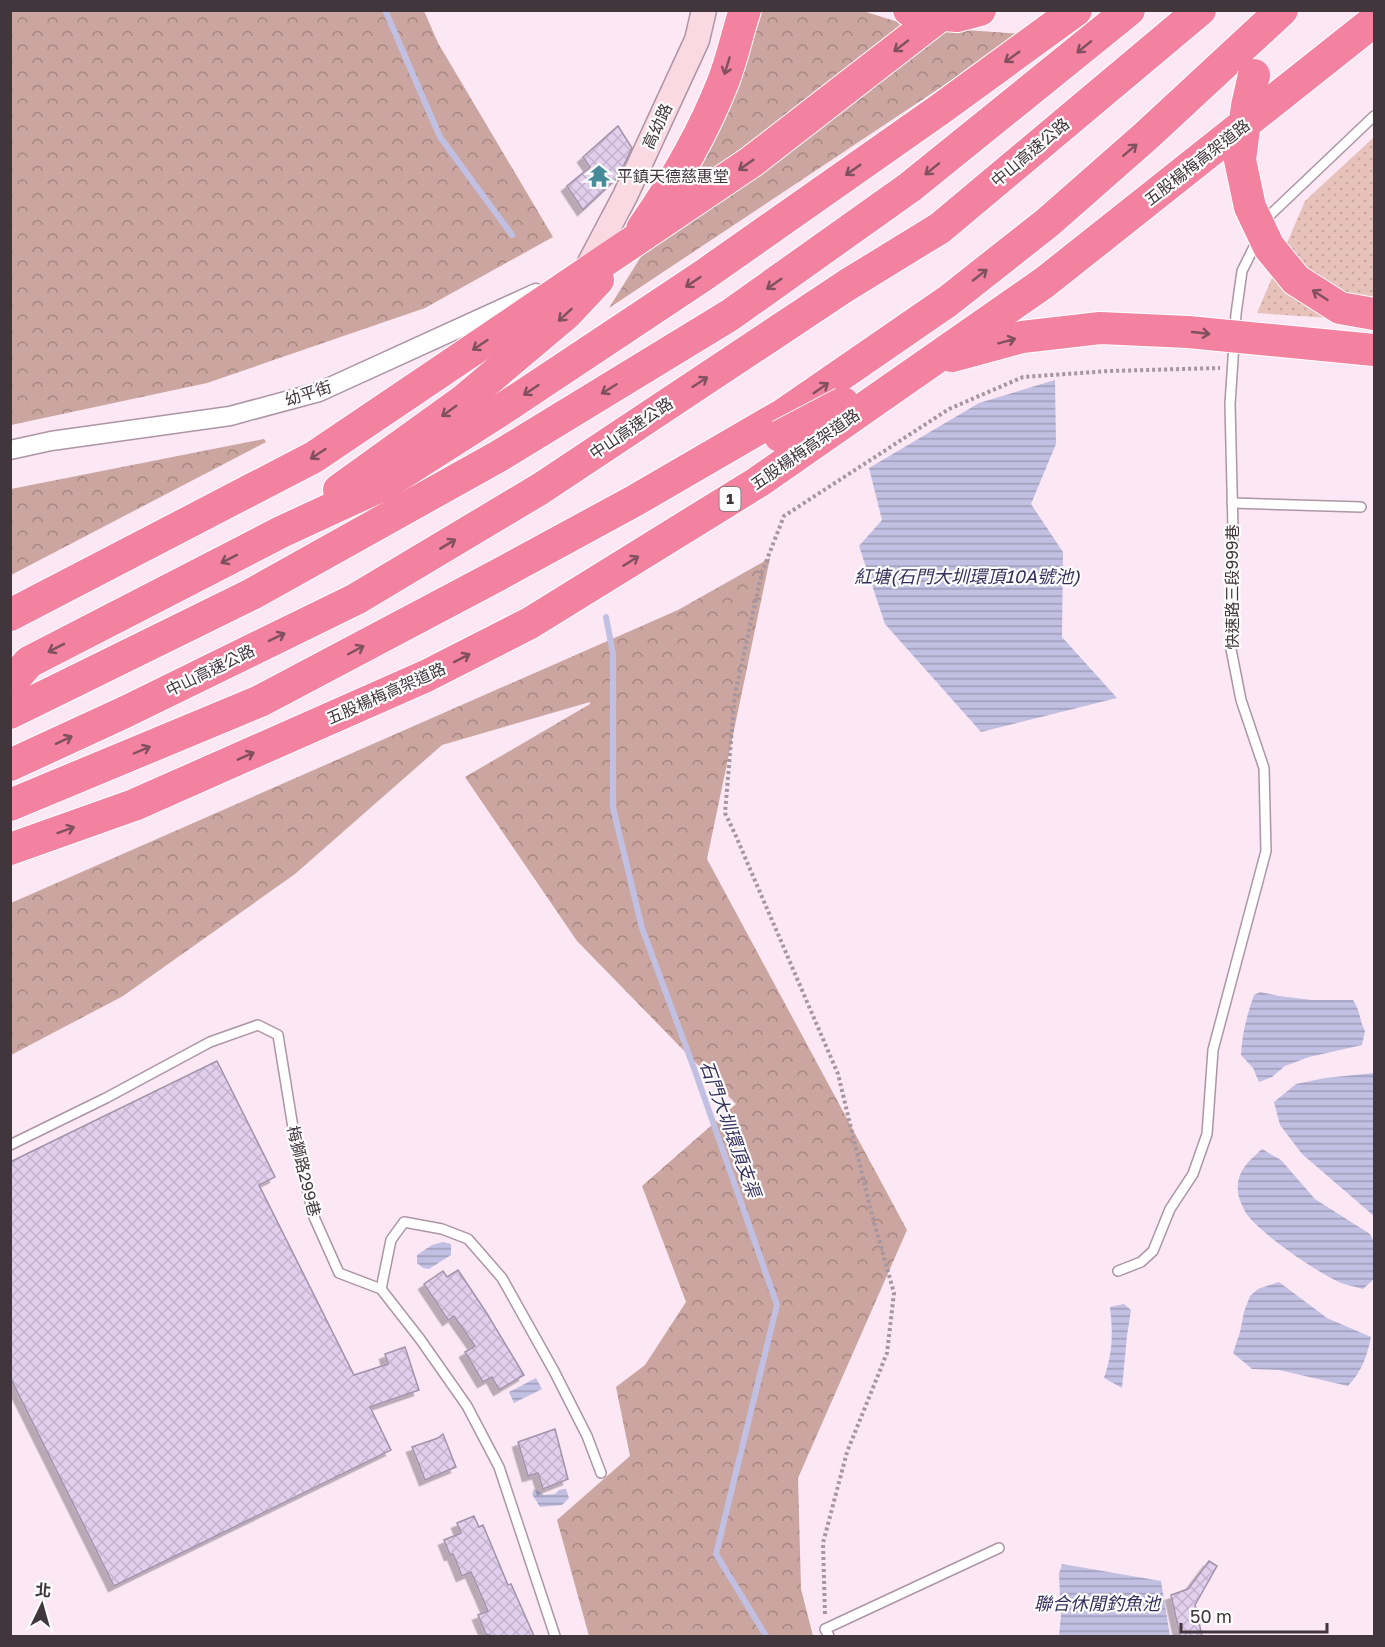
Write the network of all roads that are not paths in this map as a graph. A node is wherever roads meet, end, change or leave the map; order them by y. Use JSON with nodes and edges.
{"nodes":[{"id":1,"x":704,"y":10,"type":"edge"},
{"id":2,"x":745,"y":10,"type":"edge"},
{"id":3,"x":909,"y":10,"type":"edge"},
{"id":4,"x":947,"y":10,"type":"edge"},
{"id":5,"x":980,"y":10,"type":"edge"},
{"id":6,"x":1077,"y":10,"type":"edge"},
{"id":7,"x":1129,"y":10,"type":"edge"},
{"id":8,"x":1200,"y":10,"type":"edge"},
{"id":9,"x":1282,"y":10,"type":"edge"},
{"id":10,"x":1300,"y":10,"type":"edge"},
{"id":11,"x":1374,"y":21,"type":"edge"},
{"id":12,"x":1374,"y":116,"type":"edge"},
{"id":13,"x":586,"y":270,"type":"joint"},
{"id":14,"x":1374,"y":314,"type":"edge"},
{"id":15,"x":1374,"y":350,"type":"edge"},
{"id":16,"x":10,"y":450,"type":"edge"},
{"id":17,"x":1232,"y":503,"type":"junction"},
{"id":18,"x":1361,"y":507,"type":"dead end"},
{"id":19,"x":281,"y":532,"type":"junction"},
{"id":20,"x":498,"y":575,"type":"junction"},
{"id":21,"x":10,"y":615,"type":"edge"},
{"id":22,"x":10,"y":684,"type":"edge"},
{"id":23,"x":10,"y":713,"type":"edge"},
{"id":24,"x":10,"y":765,"type":"edge"},
{"id":25,"x":10,"y":805,"type":"edge"},
{"id":26,"x":10,"y":849,"type":"edge"},
{"id":27,"x":10,"y":1145,"type":"edge"},
{"id":28,"x":1118,"y":1271,"type":"dead end"},
{"id":29,"x":381,"y":1289,"type":"junction"},
{"id":30,"x":601,"y":1473,"type":"dead end"},
{"id":31,"x":999,"y":1548,"type":"dead end"},
{"id":32,"x":827,"y":1633,"type":"edge"},
{"id":33,"x":555,"y":1636,"type":"edge"}],
"edges":[{"from":1,"to":13,"type":"street","name":"高幼路"},
{"from":2,"to":19,"type":"highway","one_way":true},
{"from":3,"to":5,"type":"highway"},
{"from":4,"to":21,"type":"highway","one_way":true},
{"from":6,"to":19,"type":"highway","one_way":true},
{"from":7,"to":23,"type":"highway","one_way":true},
{"from":24,"to":8,"type":"highway","name":"中山高速公路","one_way":true},
{"from":20,"to":9,"type":"highway","one_way":true},
{"from":14,"to":10,"type":"highway","one_way":true,"bridge":true},
{"from":26,"to":11,"type":"highway","name":"五股楊梅高架道路","number":"1","one_way":true,"bridge":true},
{"from":12,"to":17,"type":"lane","name":"快速路三段999巷"},
{"from":13,"to":16,"type":"street","name":"幼平街"},
{"from":20,"to":15,"type":"highway","one_way":true,"bridge":true},
{"from":17,"to":18,"type":"lane"},
{"from":17,"to":28,"type":"lane","name":"快速路三段999巷"},
{"from":19,"to":22,"type":"highway","one_way":true},
{"from":25,"to":20,"type":"highway","one_way":true},
{"from":27,"to":29,"type":"lane","name":"梅獅路299巷"},
{"from":29,"to":30,"type":"lane"},
{"from":29,"to":33,"type":"lane"},
{"from":31,"to":32,"type":"lane"}]}
